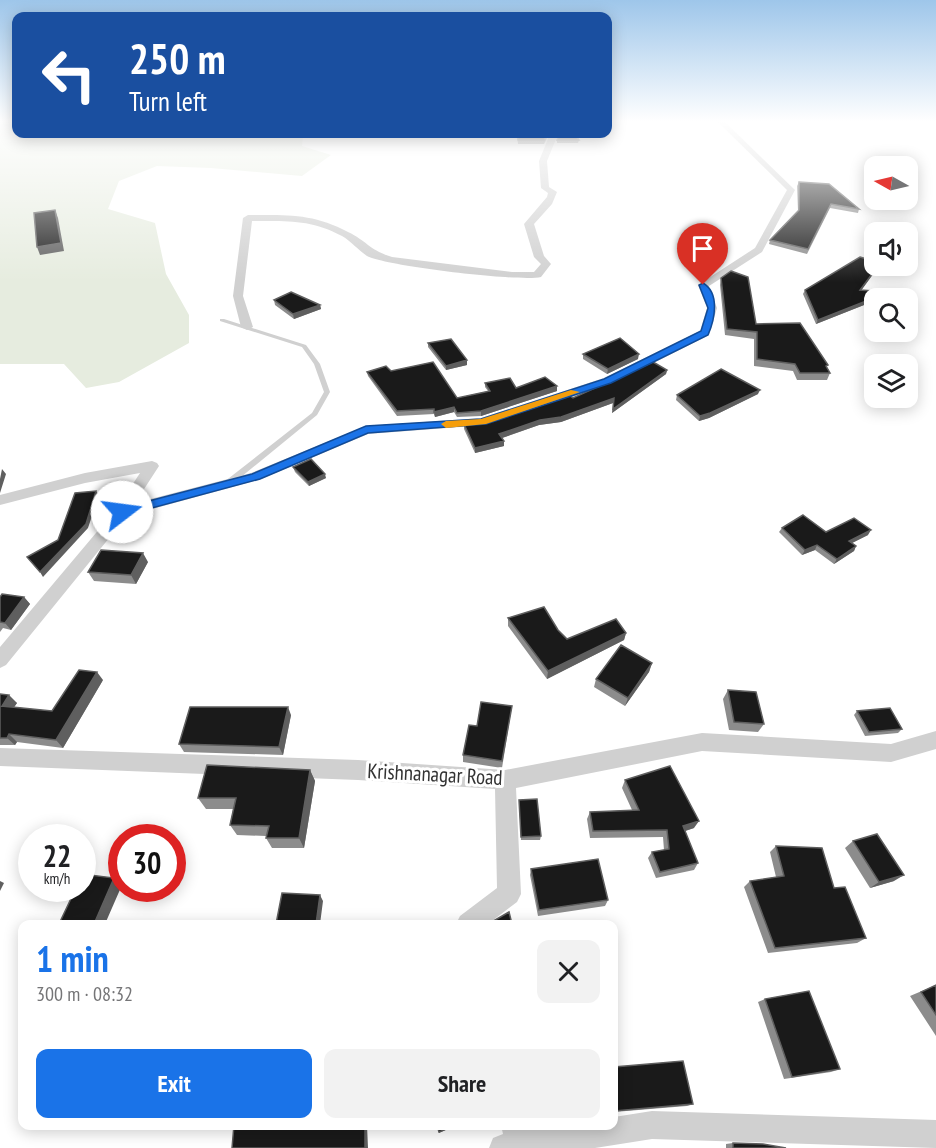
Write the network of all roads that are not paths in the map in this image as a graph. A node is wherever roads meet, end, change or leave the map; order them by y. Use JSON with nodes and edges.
{"nodes":[{"id":1,"x":544,"y":176,"type":"edge"},
{"id":2,"x":776,"y":176,"type":"edge"},
{"id":3,"x":222,"y":320,"type":"dead end"},
{"id":4,"x":247,"y":327,"type":"junction"},
{"id":5,"x":227,"y":484,"type":"junction"},
{"id":6,"x":0,"y":500,"type":"edge"},
{"id":7,"x":122,"y":512,"type":"junction"},
{"id":8,"x":0,"y":660,"type":"edge"},
{"id":9,"x":936,"y":741,"type":"edge"},
{"id":10,"x":0,"y":757,"type":"edge"},
{"id":11,"x":505,"y":780,"type":"junction"},
{"id":12,"x":473,"y":920,"type":"edge"},
{"id":13,"x":618,"y":1128,"type":"edge"},
{"id":14,"x":602,"y":1130,"type":"edge"},
{"id":15,"x":936,"y":1134,"type":"edge"},
{"id":16,"x":513,"y":1139,"type":"edge"}],
"edges":[{"from":1,"to":4,"type":"street"},
{"from":2,"to":5,"type":"street"},
{"from":3,"to":4,"type":"lane"},
{"from":4,"to":5,"type":"lane"},
{"from":5,"to":7,"type":"street"},
{"from":6,"to":7,"type":"street"},
{"from":7,"to":8,"type":"street"},
{"from":9,"to":11,"type":"street","name":"Krishnanagar Road"},
{"from":10,"to":11,"type":"street","name":"Krishnanagar Road"},
{"from":11,"to":12,"type":"street"},
{"from":13,"to":15,"type":"street"},
{"from":14,"to":16,"type":"street"}]}
